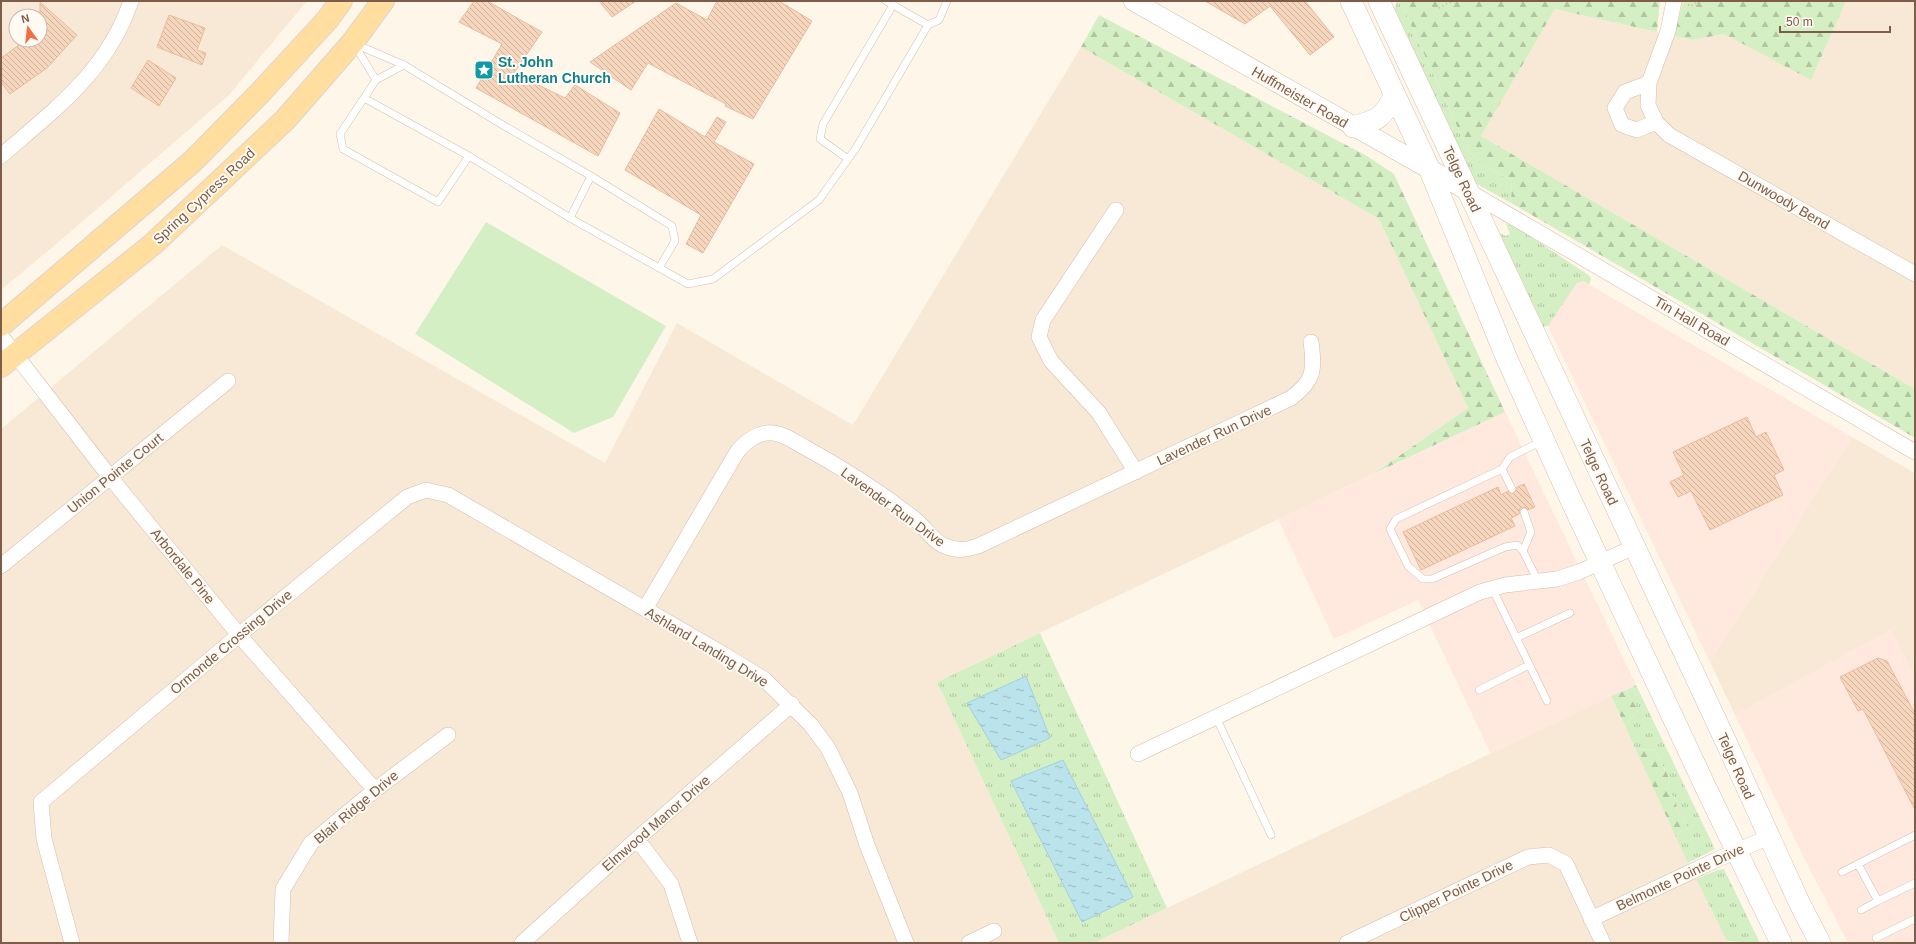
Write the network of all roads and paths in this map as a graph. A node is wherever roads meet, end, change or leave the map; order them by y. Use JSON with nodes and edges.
{"nodes":[{"id":1,"x":131,"y":1,"type":"edge"},
{"id":2,"x":341,"y":1,"type":"edge"},
{"id":3,"x":383,"y":1,"type":"edge"},
{"id":4,"x":947,"y":1,"type":"edge"},
{"id":5,"x":1133,"y":1,"type":"edge"},
{"id":6,"x":1351,"y":1,"type":"edge"},
{"id":7,"x":1379,"y":1,"type":"edge"},
{"id":8,"x":1452,"y":1,"type":"edge"},
{"id":9,"x":1674,"y":1,"type":"edge"},
{"id":10,"x":890,"y":3,"type":"edge"},
{"id":11,"x":1439,"y":8,"type":"dead end"},
{"id":12,"x":328,"y":19,"type":"junction"},
{"id":13,"x":928,"y":25,"type":"junction"},
{"id":14,"x":353,"y":42,"type":"junction"},
{"id":15,"x":404,"y":65,"type":"junction"},
{"id":16,"x":376,"y":80,"type":"junction"},
{"id":17,"x":1649,"y":83,"type":"junction"},
{"id":18,"x":1395,"y":95,"type":"junction"},
{"id":19,"x":364,"y":98,"type":"junction"},
{"id":20,"x":1656,"y":122,"type":"junction"},
{"id":21,"x":1353,"y":127,"type":"junction"},
{"id":22,"x":1,"y":156,"type":"edge"},
{"id":23,"x":469,"y":156,"type":"junction"},
{"id":24,"x":848,"y":159,"type":"junction"},
{"id":25,"x":192,"y":162,"type":"junction"},
{"id":26,"x":1429,"y":168,"type":"junction"},
{"id":27,"x":591,"y":176,"type":"junction"},
{"id":28,"x":214,"y":187,"type":"junction"},
{"id":29,"x":1468,"y":192,"type":"junction"},
{"id":30,"x":1116,"y":210,"type":"dead end"},
{"id":31,"x":570,"y":218,"type":"junction"},
{"id":32,"x":659,"y":268,"type":"junction"},
{"id":33,"x":1915,"y":274,"type":"edge"},
{"id":34,"x":1,"y":324,"type":"edge"},
{"id":35,"x":1,"y":336,"type":"edge"},
{"id":36,"x":1311,"y":342,"type":"dead end"},
{"id":37,"x":8,"y":360,"type":"edge"},
{"id":38,"x":228,"y":381,"type":"dead end"},
{"id":39,"x":1544,"y":440,"type":"junction"},
{"id":40,"x":1915,"y":452,"type":"edge"},
{"id":41,"x":1502,"y":469,"type":"junction"},
{"id":42,"x":1136,"y":472,"type":"junction"},
{"id":43,"x":110,"y":477,"type":"junction"},
{"id":44,"x":1512,"y":489,"type":"dead end"},
{"id":45,"x":426,"y":490,"type":"joint"},
{"id":46,"x":1524,"y":512,"type":"dead end"},
{"id":47,"x":1634,"y":547,"type":"junction"},
{"id":48,"x":1523,"y":551,"type":"junction"},
{"id":49,"x":1601,"y":563,"type":"junction"},
{"id":50,"x":1,"y":566,"type":"edge"},
{"id":51,"x":1538,"y":581,"type":"junction"},
{"id":52,"x":1492,"y":588,"type":"junction"},
{"id":53,"x":645,"y":609,"type":"junction"},
{"id":54,"x":1570,"y":613,"type":"dead end"},
{"id":55,"x":239,"y":635,"type":"junction"},
{"id":56,"x":1516,"y":638,"type":"junction"},
{"id":57,"x":1529,"y":665,"type":"junction"},
{"id":58,"x":1479,"y":690,"type":"dead end"},
{"id":59,"x":1547,"y":701,"type":"dead end"},
{"id":60,"x":792,"y":704,"type":"junction"},
{"id":61,"x":1216,"y":717,"type":"junction"},
{"id":62,"x":448,"y":735,"type":"dead end"},
{"id":63,"x":1138,"y":754,"type":"dead end"},
{"id":64,"x":374,"y":790,"type":"junction"},
{"id":65,"x":1271,"y":835,"type":"dead end"},
{"id":66,"x":1915,"y":835,"type":"edge"},
{"id":67,"x":1769,"y":837,"type":"junction"},
{"id":68,"x":637,"y":839,"type":"junction"},
{"id":69,"x":1736,"y":851,"type":"junction"},
{"id":70,"x":1858,"y":864,"type":"junction"},
{"id":71,"x":1842,"y":872,"type":"dead end"},
{"id":72,"x":1915,"y":883,"type":"edge"},
{"id":73,"x":1878,"y":901,"type":"junction"},
{"id":74,"x":1861,"y":910,"type":"dead end"},
{"id":75,"x":1591,"y":918,"type":"junction"},
{"id":76,"x":1915,"y":919,"type":"edge"},
{"id":77,"x":994,"y":931,"type":"dead end"},
{"id":78,"x":1876,"y":938,"type":"dead end"},
{"id":79,"x":72,"y":943,"type":"edge"},
{"id":80,"x":281,"y":943,"type":"edge"},
{"id":81,"x":522,"y":943,"type":"edge"},
{"id":82,"x":690,"y":943,"type":"edge"},
{"id":83,"x":906,"y":943,"type":"edge"},
{"id":84,"x":969,"y":943,"type":"edge"},
{"id":85,"x":1347,"y":943,"type":"edge"},
{"id":86,"x":1602,"y":943,"type":"edge"},
{"id":87,"x":1781,"y":943,"type":"edge"},
{"id":88,"x":1820,"y":943,"type":"edge"}],
"edges":[{"from":1,"to":22,"type":"street"},
{"from":2,"to":12,"type":"main road"},
{"from":3,"to":14,"type":"main road","name":"Spring Cypress Road"},
{"from":4,"to":13,"type":"lane"},
{"from":5,"to":21,"type":"street","name":"Huffmeister Road"},
{"from":6,"to":18,"type":"main road","name":"Telge Road"},
{"from":7,"to":29,"type":"main road","name":"Telge Road"},
{"from":8,"to":11,"type":"path"},
{"from":9,"to":17,"type":"street","name":"Dunwoody Bend"},
{"from":10,"to":13,"type":"lane"},
{"from":10,"to":24,"type":"lane"},
{"from":12,"to":14,"type":"main road"},
{"from":12,"to":25,"type":"main road"},
{"from":13,"to":24,"type":"lane"},
{"from":14,"to":15,"type":"lane"},
{"from":14,"to":16,"type":"lane"},
{"from":14,"to":28,"type":"main road","name":"Spring Cypress Road"},
{"from":15,"to":16,"type":"lane"},
{"from":15,"to":27,"type":"lane"},
{"from":16,"to":19,"type":"lane"},
{"from":17,"to":20,"type":"street","name":"Dunwoody Bend"},
{"from":17,"to":20,"type":"street"},
{"from":18,"to":21,"type":"main road"},
{"from":18,"to":26,"type":"main road","name":"Telge Road"},
{"from":19,"to":23,"type":"lane"},
{"from":19,"to":23,"type":"lane"},
{"from":20,"to":33,"type":"street","name":"Dunwoody Bend"},
{"from":21,"to":26,"type":"street","name":"Huffmeister Road"},
{"from":23,"to":31,"type":"lane"},
{"from":24,"to":32,"type":"lane"},
{"from":25,"to":28,"type":"main road"},
{"from":25,"to":34,"type":"main road"},
{"from":26,"to":29,"type":"street","name":"Huffmeister Road"},
{"from":26,"to":39,"type":"main road","name":"Telge Road"},
{"from":27,"to":31,"type":"lane"},
{"from":27,"to":32,"type":"lane"},
{"from":28,"to":37,"type":"main road","name":"Spring Cypress Road"},
{"from":29,"to":40,"type":"street","name":"Tin Hall Road"},
{"from":29,"to":47,"type":"main road","name":"Telge Road"},
{"from":30,"to":42,"type":"street"},
{"from":31,"to":32,"type":"lane"},
{"from":35,"to":37,"type":"street","name":"Arbordale Pine"},
{"from":36,"to":42,"type":"street","name":"Lavender Run Drive"},
{"from":37,"to":43,"type":"street","name":"Arbordale Pine"},
{"from":38,"to":43,"type":"street","name":"Union Pointe Court"},
{"from":39,"to":41,"type":"lane"},
{"from":39,"to":49,"type":"main road","name":"Telge Road"},
{"from":41,"to":44,"type":"lane"},
{"from":41,"to":48,"type":"lane"},
{"from":42,"to":53,"type":"street","name":"Lavender Run Drive"},
{"from":43,"to":50,"type":"street","name":"Union Pointe Court"},
{"from":43,"to":55,"type":"street","name":"Arbordale Pine"},
{"from":45,"to":53,"type":"street","name":"Ashland Landing Drive"},
{"from":45,"to":55,"type":"street","name":"Ormonde Crossing Drive"},
{"from":46,"to":48,"type":"lane"},
{"from":47,"to":49,"type":"street"},
{"from":47,"to":67,"type":"main road","name":"Telge Road"},
{"from":48,"to":51,"type":"lane"},
{"from":49,"to":51,"type":"street"},
{"from":49,"to":69,"type":"main road","name":"Telge Road"},
{"from":51,"to":52,"type":"street"},
{"from":52,"to":56,"type":"lane"},
{"from":52,"to":61,"type":"street"},
{"from":53,"to":60,"type":"street","name":"Ashland Landing Drive"},
{"from":54,"to":56,"type":"lane"},
{"from":55,"to":64,"type":"street","name":"Arbordale Pine"},
{"from":55,"to":79,"type":"street","name":"Ormonde Crossing Drive"},
{"from":56,"to":57,"type":"lane"},
{"from":57,"to":58,"type":"lane"},
{"from":57,"to":59,"type":"lane"},
{"from":60,"to":68,"type":"street","name":"Elmwood Manor Drive"},
{"from":60,"to":83,"type":"street","name":"Ashland Landing Drive"},
{"from":61,"to":63,"type":"street"},
{"from":61,"to":65,"type":"lane"},
{"from":62,"to":64,"type":"street","name":"Blair Ridge Drive"},
{"from":64,"to":80,"type":"street","name":"Blair Ridge Drive"},
{"from":66,"to":70,"type":"lane"},
{"from":67,"to":69,"type":"street","name":"Belmonte Pointe Drive"},
{"from":67,"to":88,"type":"main road","name":"Telge Road"},
{"from":68,"to":81,"type":"street","name":"Elmwood Manor Drive"},
{"from":68,"to":82,"type":"street"},
{"from":69,"to":75,"type":"street","name":"Belmonte Pointe Drive"},
{"from":69,"to":87,"type":"main road","name":"Telge Road"},
{"from":70,"to":71,"type":"lane"},
{"from":70,"to":73,"type":"lane"},
{"from":72,"to":73,"type":"lane"},
{"from":73,"to":74,"type":"lane"},
{"from":75,"to":85,"type":"street","name":"Clipper Pointe Drive"},
{"from":75,"to":86,"type":"street"},
{"from":76,"to":78,"type":"lane"},
{"from":77,"to":84,"type":"street"}]}
